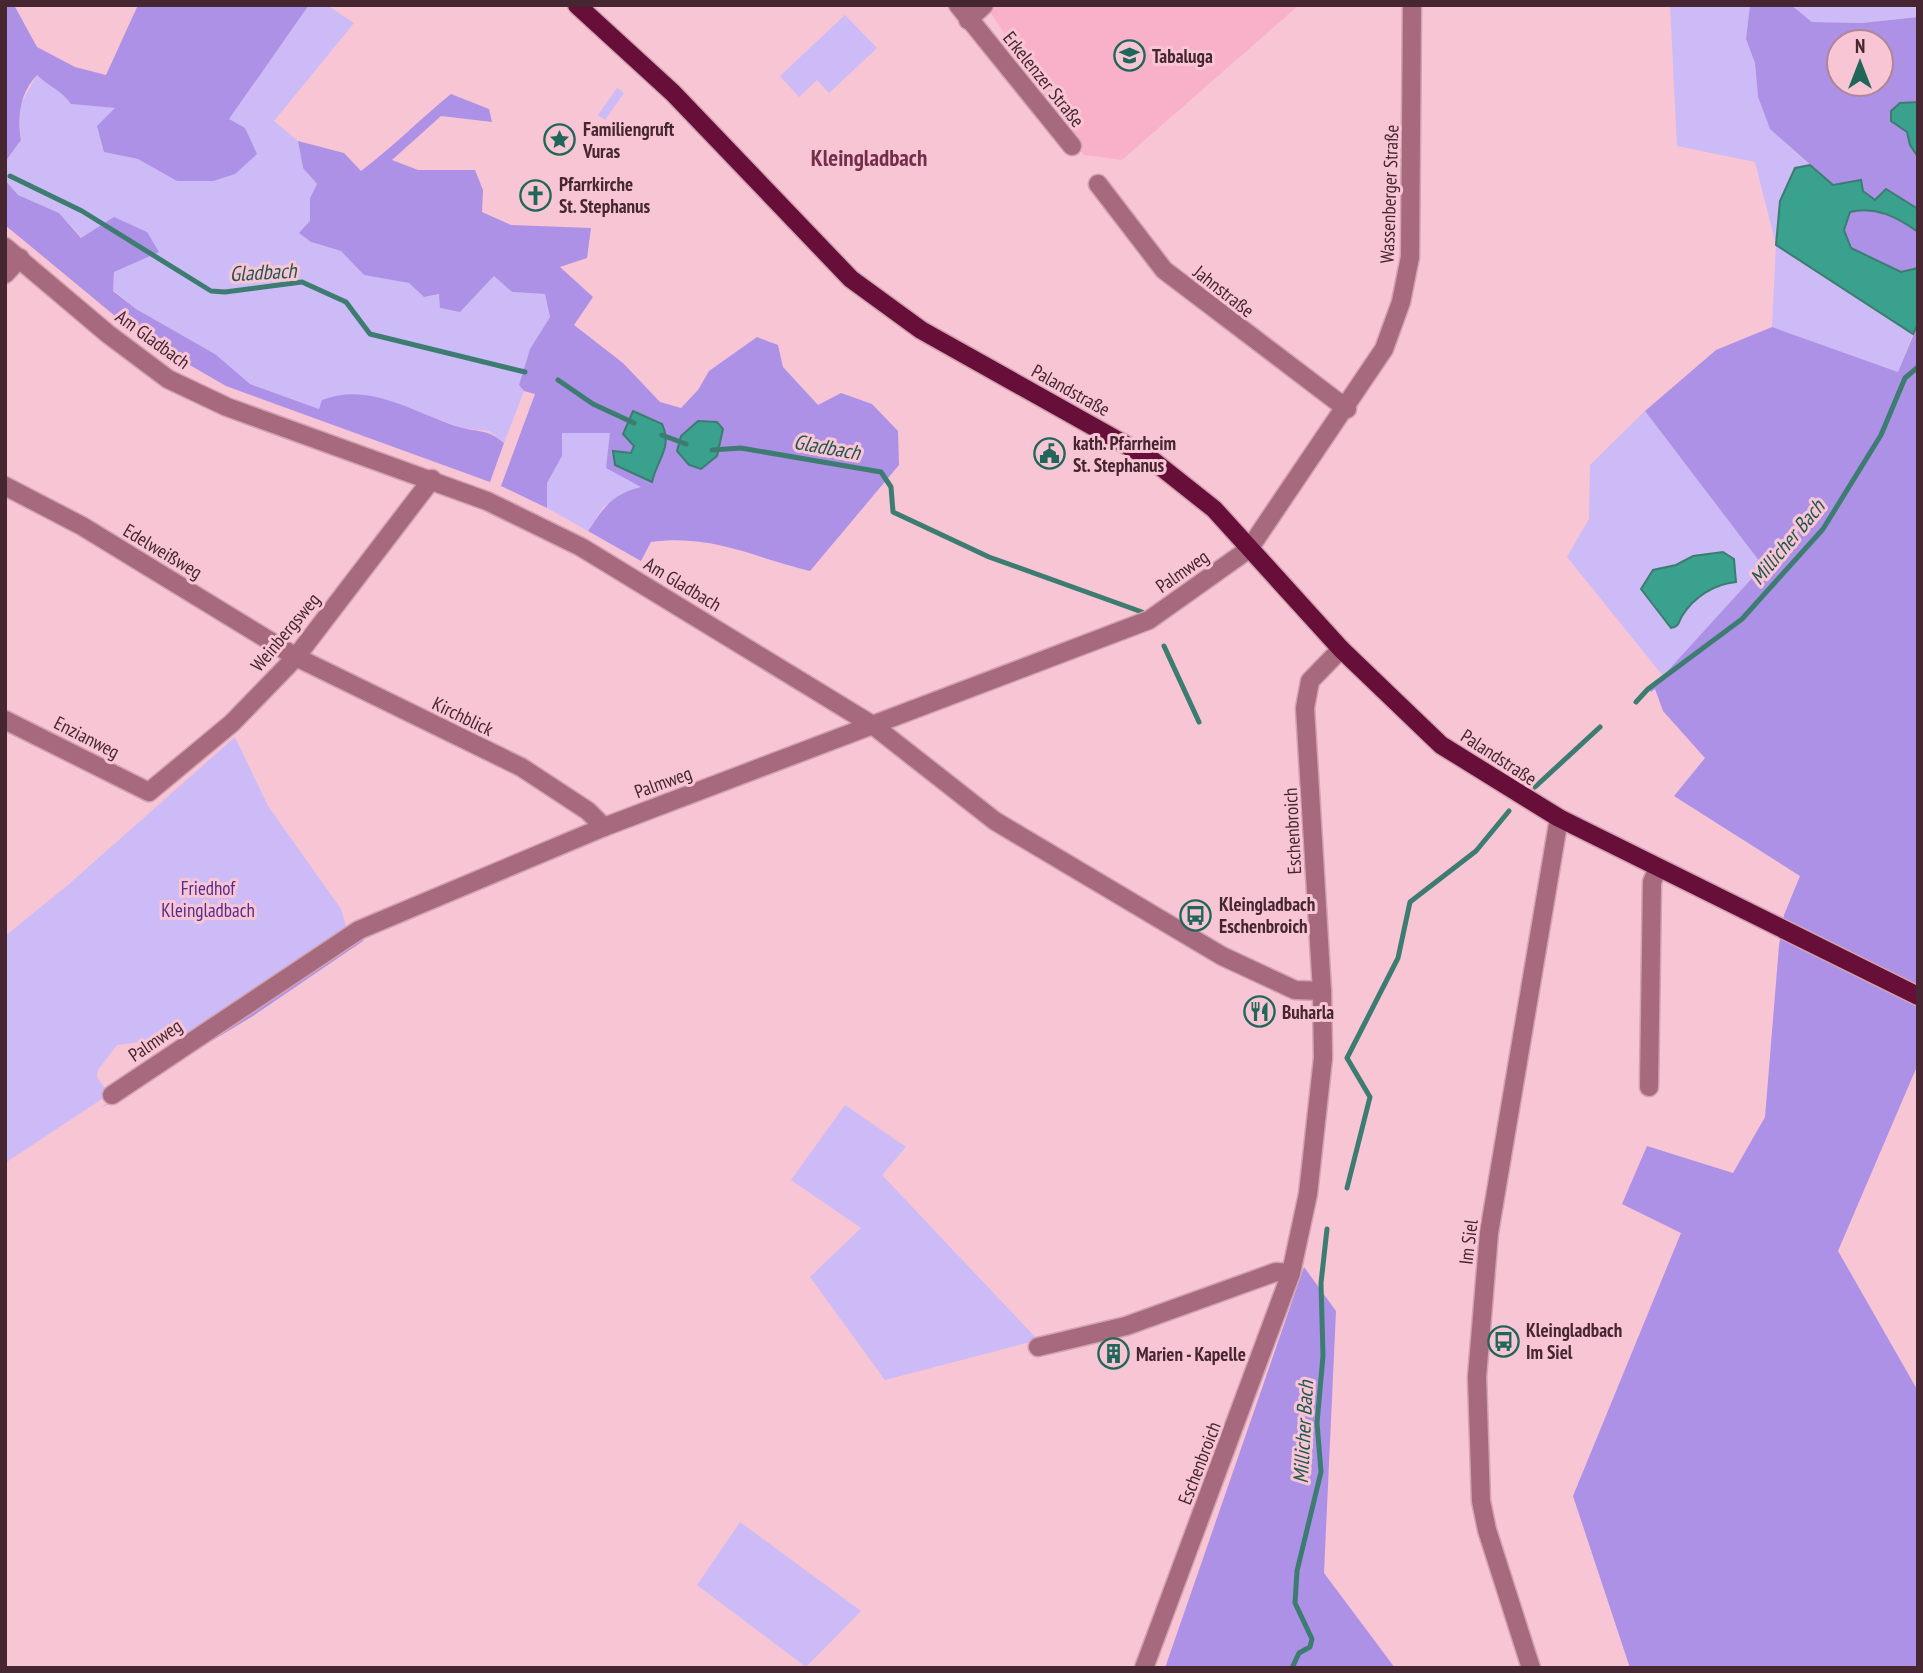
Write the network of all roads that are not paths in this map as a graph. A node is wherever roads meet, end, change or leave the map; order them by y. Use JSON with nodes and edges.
{"nodes":[{"id":1,"x":984,"y":5,"type":"edge"},
{"id":2,"x":1412,"y":5,"type":"edge"},
{"id":3,"x":585,"y":7,"type":"edge"},
{"id":4,"x":963,"y":13,"type":"edge"},
{"id":5,"x":1072,"y":146,"type":"dead end"},
{"id":6,"x":1098,"y":184,"type":"dead end"},
{"id":7,"x":12,"y":253,"type":"edge"},
{"id":8,"x":5,"y":274,"type":"edge"},
{"id":9,"x":1346,"y":409,"type":"junction"},
{"id":10,"x":432,"y":479,"type":"junction"},
{"id":11,"x":5,"y":486,"type":"edge"},
{"id":12,"x":1249,"y":550,"type":"junction"},
{"id":13,"x":1341,"y":649,"type":"junction"},
{"id":14,"x":296,"y":657,"type":"junction"},
{"id":15,"x":5,"y":720,"type":"edge"},
{"id":16,"x":874,"y":726,"type":"junction"},
{"id":17,"x":149,"y":792,"type":"joint"},
{"id":18,"x":1559,"y":818,"type":"junction"},
{"id":19,"x":604,"y":827,"type":"junction"},
{"id":20,"x":1658,"y":868,"type":"junction"},
{"id":21,"x":1322,"y":991,"type":"junction"},
{"id":22,"x":1918,"y":996,"type":"edge"},
{"id":23,"x":1649,"y":1087,"type":"dead end"},
{"id":24,"x":112,"y":1095,"type":"dead end"},
{"id":25,"x":1291,"y":1273,"type":"junction"},
{"id":26,"x":1038,"y":1347,"type":"dead end"},
{"id":27,"x":1144,"y":1668,"type":"edge"},
{"id":28,"x":1531,"y":1668,"type":"edge"}],
"edges":[{"from":1,"to":4,"type":"street"},
{"from":2,"to":9,"type":"street","name":"Wassenberger Straße"},
{"from":3,"to":12,"type":"main road","name":"Palandstraße"},
{"from":4,"to":5,"type":"street","name":"Erkelenzer Straße"},
{"from":6,"to":9,"type":"street","name":"Jahnstraße"},
{"from":7,"to":8,"type":"street"},
{"from":7,"to":10,"type":"street","name":"Am Gladbach"},
{"from":9,"to":12,"type":"street","name":"Wassenberger Straße"},
{"from":10,"to":14,"type":"street","name":"Weinbergsweg"},
{"from":10,"to":16,"type":"street","name":"Am Gladbach"},
{"from":11,"to":14,"type":"street","name":"Edelweißweg"},
{"from":12,"to":13,"type":"main road","name":"Palandstraße"},
{"from":12,"to":16,"type":"street","name":"Palmweg"},
{"from":13,"to":18,"type":"main road","name":"Palandstraße"},
{"from":13,"to":21,"type":"street","name":"Eschenbroich"},
{"from":14,"to":17,"type":"street","name":"Weinbergsweg"},
{"from":14,"to":19,"type":"street","name":"Kirchblick"},
{"from":15,"to":17,"type":"street","name":"Enzianweg"},
{"from":16,"to":19,"type":"street","name":"Palmweg"},
{"from":16,"to":21,"type":"street","name":"Am Gladbach"},
{"from":18,"to":20,"type":"main road","name":"Palandstraße"},
{"from":18,"to":28,"type":"street","name":"Im Siel"},
{"from":19,"to":24,"type":"street","name":"Palmweg"},
{"from":20,"to":22,"type":"main road","name":"Palandstraße"},
{"from":20,"to":23,"type":"street"},
{"from":21,"to":25,"type":"street","name":"Eschenbroich"},
{"from":25,"to":26,"type":"street"},
{"from":25,"to":27,"type":"street","name":"Eschenbroich"}]}
